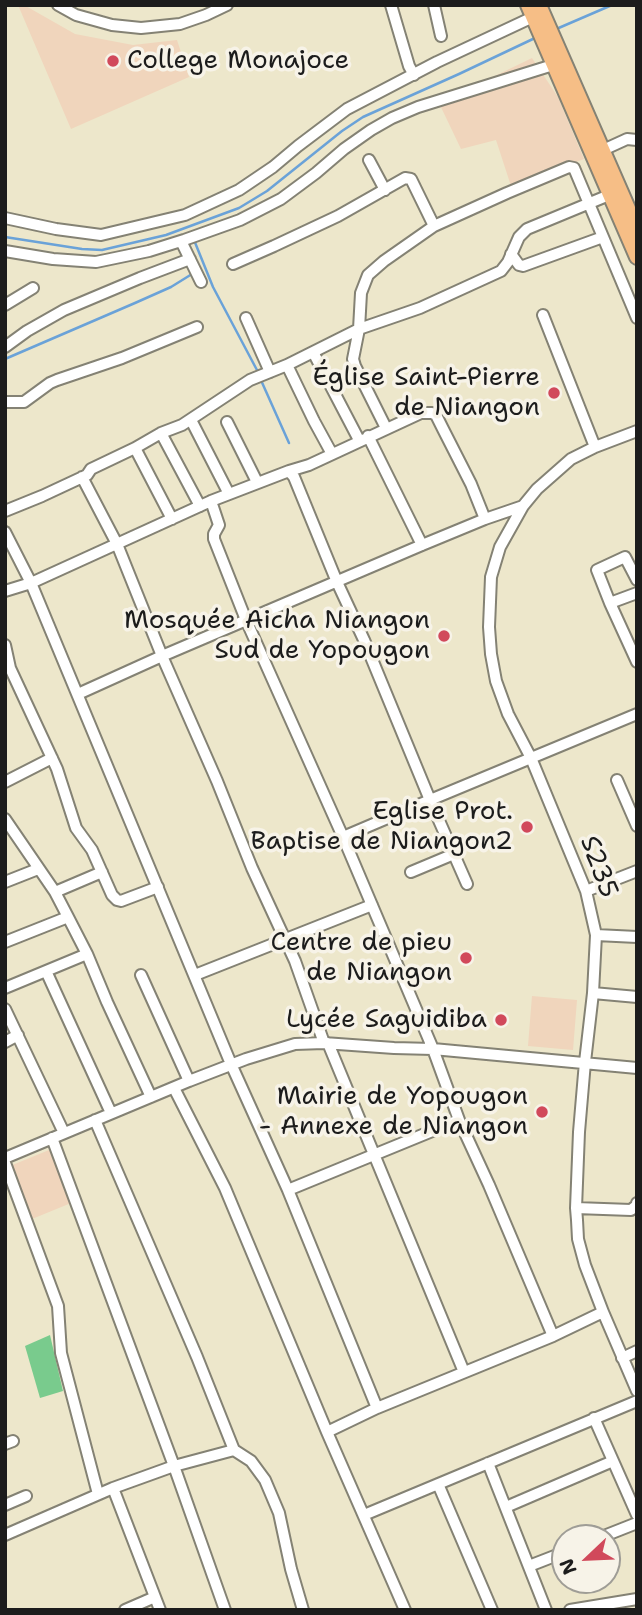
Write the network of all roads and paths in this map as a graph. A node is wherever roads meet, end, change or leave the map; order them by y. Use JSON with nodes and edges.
{"nodes":[{"id":1,"x":58,"y":5,"type":"edge"},
{"id":2,"x":227,"y":5,"type":"edge"},
{"id":3,"x":391,"y":5,"type":"edge"},
{"id":4,"x":434,"y":5,"type":"edge"},
{"id":5,"x":537,"y":16,"type":"edge"},
{"id":6,"x":441,"y":36,"type":"dead end"},
{"id":7,"x":549,"y":43,"type":"junction"},
{"id":8,"x":553,"y":65,"type":"junction"},
{"id":9,"x":414,"y":75,"type":"junction"},
{"id":10,"x":637,"y":139,"type":"edge"},
{"id":11,"x":603,"y":150,"type":"junction"},
{"id":12,"x":369,"y":159,"type":"dead end"},
{"id":13,"x":385,"y":190,"type":"junction"},
{"id":14,"x":615,"y":193,"type":"junction"},
{"id":15,"x":589,"y":205,"type":"junction"},
{"id":16,"x":633,"y":211,"type":"edge"},
{"id":17,"x":5,"y":218,"type":"edge"},
{"id":18,"x":434,"y":226,"type":"junction"},
{"id":19,"x":637,"y":229,"type":"edge"},
{"id":20,"x":603,"y":237,"type":"junction"},
{"id":21,"x":183,"y":241,"type":"junction"},
{"id":22,"x":5,"y":251,"type":"edge"},
{"id":23,"x":511,"y":254,"type":"junction"},
{"id":24,"x":637,"y":257,"type":"edge"},
{"id":25,"x":190,"y":259,"type":"junction"},
{"id":26,"x":233,"y":264,"type":"dead end"},
{"id":27,"x":201,"y":282,"type":"dead end"},
{"id":28,"x":33,"y":288,"type":"dead end"},
{"id":29,"x":633,"y":296,"type":"edge"},
{"id":30,"x":5,"y":305,"type":"edge"},
{"id":31,"x":543,"y":315,"type":"dead end"},
{"id":32,"x":246,"y":318,"type":"dead end"},
{"id":33,"x":637,"y":318,"type":"edge"},
{"id":34,"x":197,"y":327,"type":"dead end"},
{"id":35,"x":359,"y":329,"type":"junction"},
{"id":36,"x":5,"y":347,"type":"edge"},
{"id":37,"x":313,"y":352,"type":"junction"},
{"id":38,"x":288,"y":365,"type":"junction"},
{"id":39,"x":262,"y":375,"type":"junction"},
{"id":40,"x":5,"y":401,"type":"edge"},
{"id":41,"x":191,"y":420,"type":"junction"},
{"id":42,"x":227,"y":422,"type":"dead end"},
{"id":43,"x":386,"y":428,"type":"junction"},
{"id":44,"x":637,"y":431,"type":"edge"},
{"id":45,"x":161,"y":433,"type":"junction"},
{"id":46,"x":364,"y":438,"type":"junction"},
{"id":47,"x":595,"y":447,"type":"junction"},
{"id":48,"x":135,"y":448,"type":"junction"},
{"id":49,"x":332,"y":454,"type":"junction"},
{"id":50,"x":289,"y":471,"type":"junction"},
{"id":51,"x":82,"y":477,"type":"junction"},
{"id":52,"x":257,"y":482,"type":"junction"},
{"id":53,"x":229,"y":494,"type":"junction"},
{"id":54,"x":211,"y":501,"type":"junction"},
{"id":55,"x":200,"y":506,"type":"junction"},
{"id":56,"x":523,"y":506,"type":"junction"},
{"id":57,"x":5,"y":511,"type":"edge"},
{"id":58,"x":172,"y":519,"type":"junction"},
{"id":59,"x":485,"y":519,"type":"junction"},
{"id":60,"x":5,"y":532,"type":"edge"},
{"id":61,"x":117,"y":544,"type":"junction"},
{"id":62,"x":422,"y":545,"type":"junction"},
{"id":63,"x":637,"y":580,"type":"edge"},
{"id":64,"x":337,"y":582,"type":"junction"},
{"id":65,"x":32,"y":583,"type":"junction"},
{"id":66,"x":5,"y":591,"type":"edge"},
{"id":67,"x":637,"y":593,"type":"edge"},
{"id":68,"x":610,"y":603,"type":"junction"},
{"id":69,"x":246,"y":620,"type":"junction"},
{"id":70,"x":6,"y":648,"type":"edge"},
{"id":71,"x":162,"y":656,"type":"junction"},
{"id":72,"x":637,"y":662,"type":"edge"},
{"id":73,"x":78,"y":694,"type":"junction"},
{"id":74,"x":637,"y":714,"type":"edge"},
{"id":75,"x":52,"y":758,"type":"junction"},
{"id":76,"x":531,"y":758,"type":"junction"},
{"id":77,"x":617,"y":779,"type":"dead end"},
{"id":78,"x":5,"y":782,"type":"edge"},
{"id":79,"x":430,"y":800,"type":"junction"},
{"id":80,"x":5,"y":819,"type":"edge"},
{"id":81,"x":637,"y":826,"type":"edge"},
{"id":82,"x":343,"y":837,"type":"junction"},
{"id":83,"x":454,"y":854,"type":"junction"},
{"id":84,"x":38,"y":869,"type":"junction"},
{"id":85,"x":637,"y":871,"type":"edge"},
{"id":86,"x":102,"y":872,"type":"junction"},
{"id":87,"x":411,"y":872,"type":"dead end"},
{"id":88,"x":5,"y":882,"type":"edge"},
{"id":89,"x":467,"y":884,"type":"dead end"},
{"id":90,"x":158,"y":887,"type":"junction"},
{"id":91,"x":586,"y":891,"type":"junction"},
{"id":92,"x":55,"y":892,"type":"junction"},
{"id":93,"x":372,"y":905,"type":"junction"},
{"id":94,"x":68,"y":917,"type":"junction"},
{"id":95,"x":596,"y":935,"type":"junction"},
{"id":96,"x":637,"y":937,"type":"edge"},
{"id":97,"x":283,"y":939,"type":"junction"},
{"id":98,"x":5,"y":942,"type":"edge"},
{"id":99,"x":87,"y":954,"type":"junction"},
{"id":100,"x":46,"y":971,"type":"junction"},
{"id":101,"x":141,"y":975,"type":"dead end"},
{"id":102,"x":195,"y":975,"type":"junction"},
{"id":103,"x":5,"y":988,"type":"edge"},
{"id":104,"x":593,"y":993,"type":"junction"},
{"id":105,"x":637,"y":997,"type":"edge"},
{"id":106,"x":5,"y":1009,"type":"edge"},
{"id":107,"x":18,"y":1035,"type":"junction"},
{"id":108,"x":5,"y":1042,"type":"edge"},
{"id":109,"x":326,"y":1043,"type":"junction"},
{"id":110,"x":433,"y":1049,"type":"junction"},
{"id":111,"x":585,"y":1062,"type":"junction"},
{"id":112,"x":232,"y":1064,"type":"junction"},
{"id":113,"x":637,"y":1068,"type":"edge"},
{"id":114,"x":188,"y":1081,"type":"junction"},
{"id":115,"x":174,"y":1088,"type":"junction"},
{"id":116,"x":151,"y":1097,"type":"junction"},
{"id":117,"x":111,"y":1113,"type":"junction"},
{"id":118,"x":95,"y":1120,"type":"junction"},
{"id":119,"x":459,"y":1120,"type":"junction"},
{"id":120,"x":64,"y":1133,"type":"junction"},
{"id":121,"x":52,"y":1138,"type":"junction"},
{"id":122,"x":374,"y":1155,"type":"junction"},
{"id":123,"x":5,"y":1161,"type":"edge"},
{"id":124,"x":288,"y":1190,"type":"junction"},
{"id":125,"x":637,"y":1203,"type":"edge"},
{"id":126,"x":576,"y":1208,"type":"junction"},
{"id":127,"x":603,"y":1312,"type":"junction"},
{"id":128,"x":553,"y":1336,"type":"junction"},
{"id":129,"x":637,"y":1351,"type":"edge"},
{"id":130,"x":622,"y":1357,"type":"junction"},
{"id":131,"x":464,"y":1372,"type":"junction"},
{"id":132,"x":637,"y":1391,"type":"edge"},
{"id":133,"x":637,"y":1401,"type":"edge"},
{"id":134,"x":377,"y":1408,"type":"junction"},
{"id":135,"x":594,"y":1418,"type":"junction"},
{"id":136,"x":327,"y":1432,"type":"junction"},
{"id":137,"x":234,"y":1450,"type":"junction"},
{"id":138,"x":613,"y":1461,"type":"junction"},
{"id":139,"x":488,"y":1463,"type":"junction"},
{"id":140,"x":174,"y":1466,"type":"junction"},
{"id":141,"x":438,"y":1483,"type":"junction"},
{"id":142,"x":113,"y":1488,"type":"junction"},
{"id":143,"x":98,"y":1494,"type":"junction"},
{"id":144,"x":26,"y":1496,"type":"dead end"},
{"id":145,"x":5,"y":1505,"type":"edge"},
{"id":146,"x":506,"y":1507,"type":"junction"},
{"id":147,"x":364,"y":1515,"type":"junction"},
{"id":148,"x":637,"y":1515,"type":"edge"},
{"id":149,"x":5,"y":1535,"type":"edge"},
{"id":150,"x":551,"y":1557,"type":"edge"},
{"id":151,"x":529,"y":1566,"type":"junction"},
{"id":152,"x":155,"y":1597,"type":"junction"},
{"id":153,"x":637,"y":1599,"type":"edge"},
{"id":154,"x":125,"y":1610,"type":"edge"},
{"id":155,"x":160,"y":1610,"type":"edge"},
{"id":156,"x":225,"y":1610,"type":"edge"},
{"id":157,"x":303,"y":1610,"type":"edge"},
{"id":158,"x":405,"y":1610,"type":"edge"},
{"id":159,"x":492,"y":1610,"type":"edge"},
{"id":160,"x":546,"y":1610,"type":"edge"},
{"id":161,"x":570,"y":1610,"type":"edge"}],
"edges":[{"from":1,"to":2,"type":"street"},
{"from":3,"to":9,"type":"street"},
{"from":4,"to":6,"type":"street"},
{"from":5,"to":7,"type":"main road"},
{"from":5,"to":9,"type":"street"},
{"from":7,"to":8,"type":"main road"},
{"from":7,"to":11,"type":"main road"},
{"from":8,"to":14,"type":"main road"},
{"from":8,"to":21,"type":"street"},
{"from":9,"to":17,"type":"street"},
{"from":10,"to":11,"type":"street"},
{"from":11,"to":14,"type":"main road"},
{"from":12,"to":13,"type":"street"},
{"from":13,"to":18,"type":"street"},
{"from":13,"to":26,"type":"street"},
{"from":14,"to":15,"type":"street"},
{"from":14,"to":16,"type":"main road"},
{"from":14,"to":24,"type":"main road"},
{"from":15,"to":18,"type":"street"},
{"from":15,"to":20,"type":"street"},
{"from":15,"to":23,"type":"street"},
{"from":16,"to":19,"type":"main road"},
{"from":18,"to":35,"type":"street"},
{"from":20,"to":23,"type":"street"},
{"from":20,"to":29,"type":"street"},
{"from":21,"to":22,"type":"street"},
{"from":21,"to":25,"type":"street"},
{"from":23,"to":35,"type":"street"},
{"from":25,"to":27,"type":"street"},
{"from":25,"to":36,"type":"street"},
{"from":28,"to":30,"type":"street"},
{"from":29,"to":33,"type":"street"},
{"from":31,"to":47,"type":"street"},
{"from":32,"to":39,"type":"street"},
{"from":34,"to":40,"type":"street"},
{"from":35,"to":37,"type":"street"},
{"from":35,"to":43,"type":"street"},
{"from":37,"to":38,"type":"street"},
{"from":37,"to":46,"type":"street"},
{"from":38,"to":39,"type":"street"},
{"from":38,"to":49,"type":"street"},
{"from":39,"to":41,"type":"street"},
{"from":41,"to":45,"type":"street"},
{"from":41,"to":53,"type":"street"},
{"from":42,"to":52,"type":"street"},
{"from":43,"to":46,"type":"street"},
{"from":43,"to":59,"type":"street"},
{"from":44,"to":47,"type":"street","name":"S235"},
{"from":45,"to":48,"type":"street"},
{"from":45,"to":55,"type":"street"},
{"from":46,"to":49,"type":"street"},
{"from":46,"to":62,"type":"street"},
{"from":47,"to":56,"type":"street","name":"S235"},
{"from":48,"to":51,"type":"street"},
{"from":48,"to":58,"type":"street"},
{"from":49,"to":50,"type":"street"},
{"from":50,"to":52,"type":"street"},
{"from":50,"to":64,"type":"street"},
{"from":51,"to":57,"type":"street"},
{"from":51,"to":61,"type":"street"},
{"from":52,"to":53,"type":"street"},
{"from":53,"to":54,"type":"street"},
{"from":54,"to":55,"type":"street"},
{"from":54,"to":69,"type":"street"},
{"from":55,"to":58,"type":"street"},
{"from":56,"to":59,"type":"street"},
{"from":56,"to":76,"type":"street","name":"S235"},
{"from":58,"to":61,"type":"street"},
{"from":59,"to":62,"type":"street"},
{"from":60,"to":65,"type":"street"},
{"from":61,"to":65,"type":"street"},
{"from":61,"to":71,"type":"street"},
{"from":62,"to":64,"type":"street"},
{"from":63,"to":68,"type":"street"},
{"from":64,"to":69,"type":"street"},
{"from":64,"to":79,"type":"street"},
{"from":65,"to":66,"type":"street"},
{"from":65,"to":73,"type":"street"},
{"from":67,"to":68,"type":"street"},
{"from":68,"to":72,"type":"street"},
{"from":69,"to":71,"type":"street"},
{"from":69,"to":82,"type":"street"},
{"from":70,"to":75,"type":"street"},
{"from":71,"to":73,"type":"street"},
{"from":71,"to":97,"type":"street"},
{"from":73,"to":90,"type":"street"},
{"from":74,"to":76,"type":"street"},
{"from":75,"to":78,"type":"street"},
{"from":75,"to":86,"type":"street"},
{"from":76,"to":79,"type":"street"},
{"from":76,"to":91,"type":"street","name":"S235"},
{"from":77,"to":81,"type":"street"},
{"from":79,"to":82,"type":"street"},
{"from":79,"to":83,"type":"street"},
{"from":80,"to":84,"type":"street"},
{"from":82,"to":93,"type":"street"},
{"from":83,"to":87,"type":"street"},
{"from":83,"to":89,"type":"street"},
{"from":84,"to":88,"type":"street"},
{"from":84,"to":92,"type":"street"},
{"from":85,"to":91,"type":"street"},
{"from":86,"to":90,"type":"street"},
{"from":86,"to":92,"type":"street"},
{"from":90,"to":102,"type":"street"},
{"from":91,"to":95,"type":"street","name":"S235"},
{"from":92,"to":94,"type":"street"},
{"from":93,"to":97,"type":"street"},
{"from":93,"to":110,"type":"street"},
{"from":94,"to":98,"type":"street"},
{"from":94,"to":99,"type":"street"},
{"from":95,"to":96,"type":"street"},
{"from":95,"to":104,"type":"street","name":"S235"},
{"from":97,"to":102,"type":"street"},
{"from":97,"to":109,"type":"street"},
{"from":99,"to":100,"type":"street"},
{"from":99,"to":116,"type":"street"},
{"from":100,"to":103,"type":"street"},
{"from":100,"to":117,"type":"street"},
{"from":101,"to":114,"type":"street"},
{"from":102,"to":112,"type":"street"},
{"from":104,"to":105,"type":"street"},
{"from":104,"to":111,"type":"street","name":"S235"},
{"from":106,"to":107,"type":"street"},
{"from":107,"to":108,"type":"street"},
{"from":107,"to":120,"type":"street"},
{"from":109,"to":110,"type":"street"},
{"from":109,"to":112,"type":"street"},
{"from":109,"to":122,"type":"street"},
{"from":110,"to":111,"type":"street"},
{"from":110,"to":119,"type":"street"},
{"from":111,"to":113,"type":"street"},
{"from":111,"to":126,"type":"street","name":"S235"},
{"from":112,"to":114,"type":"street"},
{"from":112,"to":124,"type":"street"},
{"from":114,"to":115,"type":"street"},
{"from":115,"to":116,"type":"street"},
{"from":115,"to":136,"type":"street"},
{"from":116,"to":117,"type":"street"},
{"from":117,"to":118,"type":"street"},
{"from":118,"to":120,"type":"street"},
{"from":118,"to":137,"type":"street"},
{"from":119,"to":122,"type":"street"},
{"from":119,"to":128,"type":"street"},
{"from":120,"to":121,"type":"street"},
{"from":121,"to":123,"type":"street"},
{"from":121,"to":140,"type":"street"},
{"from":122,"to":124,"type":"street"},
{"from":122,"to":131,"type":"street"},
{"from":123,"to":143,"type":"street"},
{"from":124,"to":134,"type":"street"},
{"from":125,"to":126,"type":"street"},
{"from":126,"to":127,"type":"street","name":"S235"},
{"from":127,"to":128,"type":"street"},
{"from":127,"to":130,"type":"street","name":"S235"},
{"from":128,"to":131,"type":"street"},
{"from":129,"to":130,"type":"street"},
{"from":130,"to":132,"type":"street","name":"S235"},
{"from":131,"to":134,"type":"street"},
{"from":133,"to":135,"type":"street"},
{"from":134,"to":136,"type":"street"},
{"from":135,"to":138,"type":"street"},
{"from":135,"to":139,"type":"street"},
{"from":136,"to":147,"type":"street"},
{"from":137,"to":140,"type":"street"},
{"from":137,"to":157,"type":"street"},
{"from":138,"to":146,"type":"street"},
{"from":138,"to":148,"type":"street"},
{"from":139,"to":141,"type":"street"},
{"from":139,"to":146,"type":"street"},
{"from":140,"to":142,"type":"street"},
{"from":140,"to":156,"type":"street"},
{"from":141,"to":147,"type":"street"},
{"from":141,"to":159,"type":"street"},
{"from":142,"to":143,"type":"street"},
{"from":142,"to":152,"type":"street"},
{"from":143,"to":149,"type":"street"},
{"from":144,"to":145,"type":"street"},
{"from":146,"to":151,"type":"street"},
{"from":147,"to":158,"type":"street"},
{"from":150,"to":151,"type":"street"},
{"from":151,"to":160,"type":"street"},
{"from":152,"to":154,"type":"street"},
{"from":152,"to":155,"type":"street"},
{"from":153,"to":161,"type":"street"}]}
